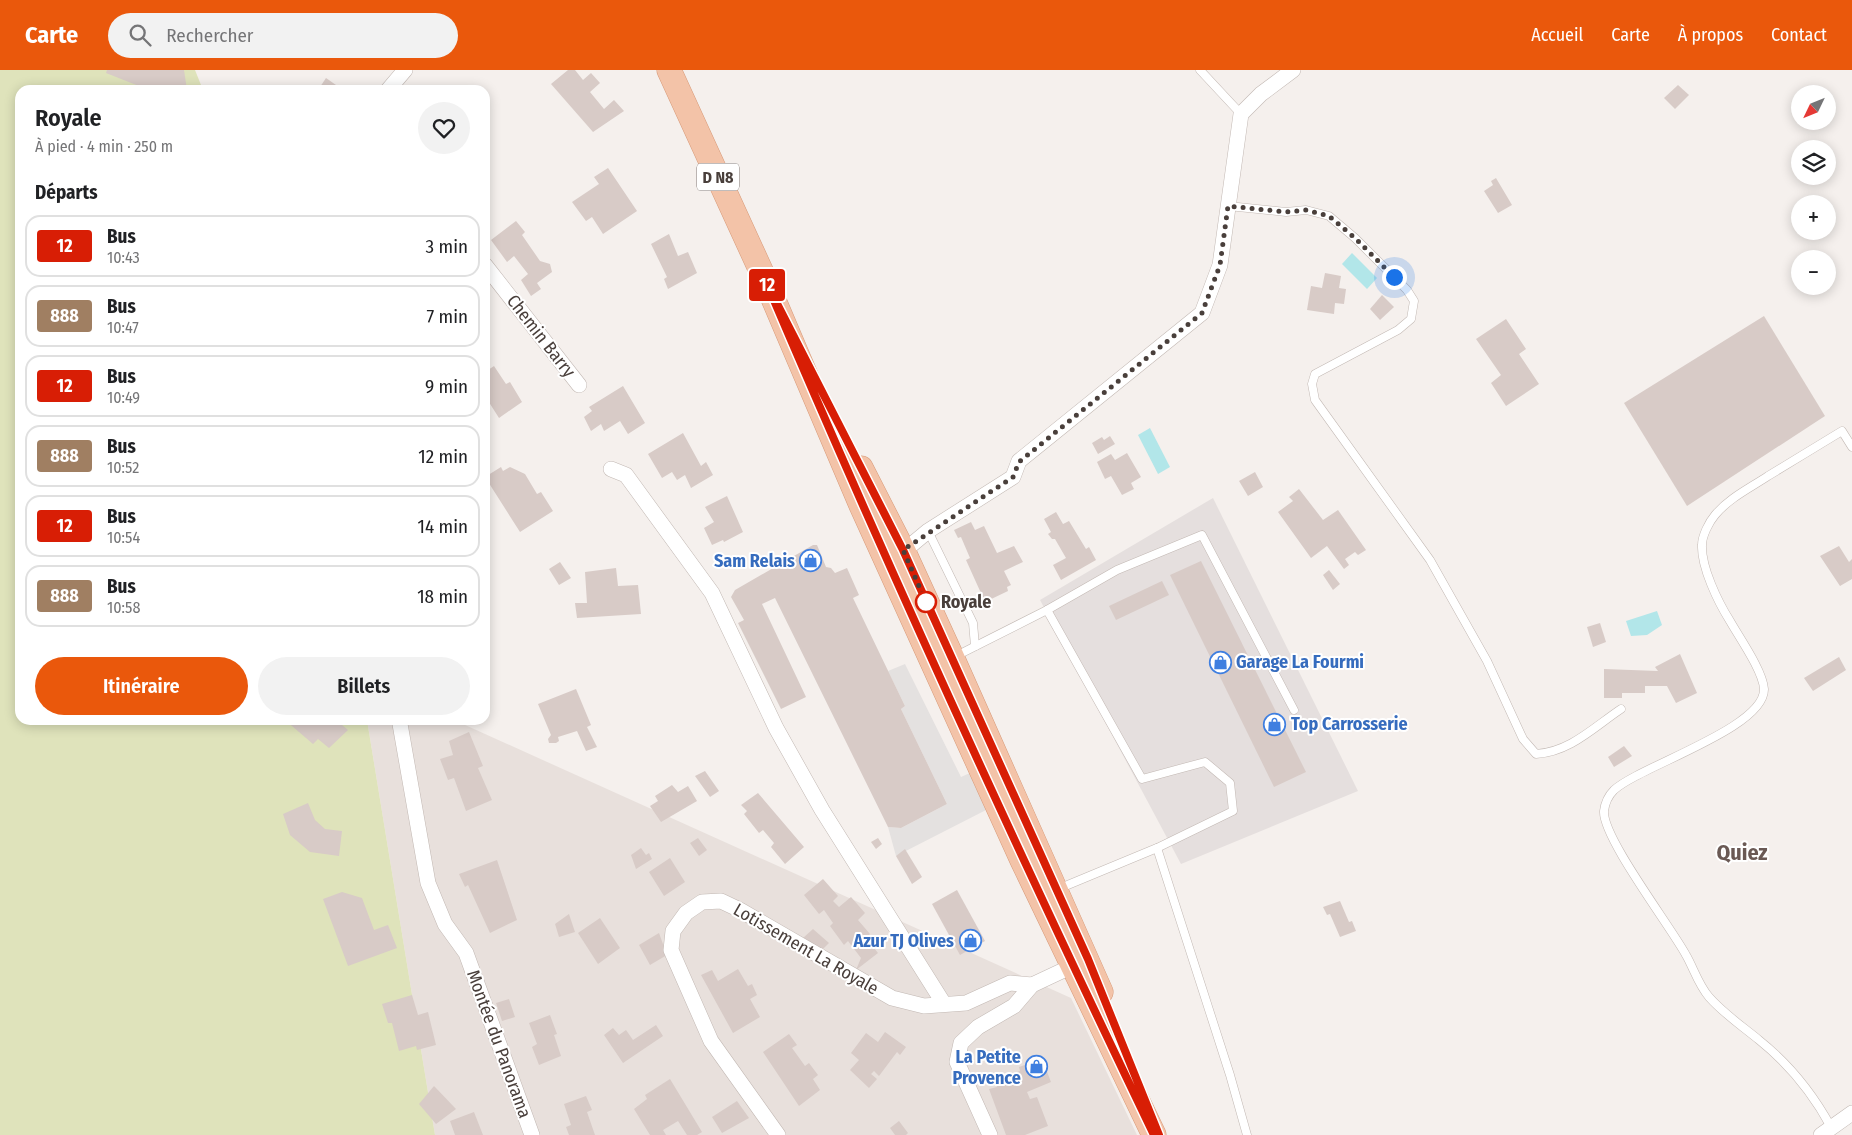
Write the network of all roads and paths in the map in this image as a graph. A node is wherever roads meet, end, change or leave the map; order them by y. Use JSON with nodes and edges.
{"nodes":[{"id":1,"x":404,"y":70,"type":"edge"},
{"id":2,"x":670,"y":70,"type":"edge"},
{"id":3,"x":1200,"y":70,"type":"edge"},
{"id":4,"x":1293,"y":70,"type":"edge"},
{"id":5,"x":392,"y":85,"type":"edge"},
{"id":6,"x":1241,"y":114,"type":"junction"},
{"id":7,"x":1228,"y":206,"type":"junction"},
{"id":8,"x":490,"y":270,"type":"edge"},
{"id":9,"x":579,"y":384,"type":"dead end"},
{"id":10,"x":1852,"y":447,"type":"edge"},
{"id":11,"x":611,"y":469,"type":"dead end"},
{"id":12,"x":928,"y":532,"type":"junction"},
{"id":13,"x":894,"y":554,"type":"junction"},
{"id":14,"x":1047,"y":610,"type":"junction"},
{"id":15,"x":975,"y":646,"type":"junction"},
{"id":16,"x":944,"y":662,"type":"junction"},
{"id":17,"x":1621,"y":709,"type":"dead end"},
{"id":18,"x":1294,"y":710,"type":"dead end"},
{"id":19,"x":400,"y":725,"type":"edge"},
{"id":20,"x":1157,"y":848,"type":"junction"},
{"id":21,"x":1048,"y":893,"type":"junction"},
{"id":22,"x":1080,"y":962,"type":"junction"},
{"id":23,"x":1032,"y":985,"type":"junction"},
{"id":24,"x":944,"y":1004,"type":"junction"},
{"id":25,"x":1852,"y":1113,"type":"edge"},
{"id":26,"x":1826,"y":1131,"type":"edge"},
{"id":27,"x":532,"y":1135,"type":"edge"},
{"id":28,"x":778,"y":1135,"type":"edge"},
{"id":29,"x":990,"y":1135,"type":"edge"},
{"id":30,"x":1154,"y":1135,"type":"edge"},
{"id":31,"x":1159,"y":1135,"type":"edge"},
{"id":32,"x":1247,"y":1135,"type":"edge"}],
"edges":[{"from":1,"to":5,"type":"street"},
{"from":2,"to":13,"type":"main road","number":"D N8"},
{"from":3,"to":6,"type":"lane"},
{"from":4,"to":6,"type":"street"},
{"from":6,"to":7,"type":"street"},
{"from":7,"to":12,"type":"street"},
{"from":7,"to":17,"type":"lane"},
{"from":8,"to":9,"type":"street","name":"Chemin Barry"},
{"from":10,"to":26,"type":"lane"},
{"from":11,"to":24,"type":"street"},
{"from":12,"to":13,"type":"street"},
{"from":12,"to":15,"type":"lane"},
{"from":13,"to":16,"type":"main road","number":"D N8"},
{"from":14,"to":15,"type":"lane"},
{"from":14,"to":18,"type":"lane"},
{"from":14,"to":20,"type":"lane"},
{"from":15,"to":16,"type":"lane"},
{"from":16,"to":21,"type":"main road","number":"D N8"},
{"from":19,"to":27,"type":"street","name":"Montée du Panorama"},
{"from":20,"to":21,"type":"lane"},
{"from":20,"to":32,"type":"lane"},
{"from":21,"to":22,"type":"main road","number":"D N8"},
{"from":22,"to":23,"type":"street"},
{"from":22,"to":30,"type":"main road","number":"D N8"},
{"from":22,"to":31,"type":"main road","number":"D N8"},
{"from":23,"to":24,"type":"street","name":"Lotissement La Royale"},
{"from":23,"to":29,"type":"street"},
{"from":24,"to":28,"type":"street","name":"Lotissement La Royale"},
{"from":25,"to":26,"type":"street"}]}
